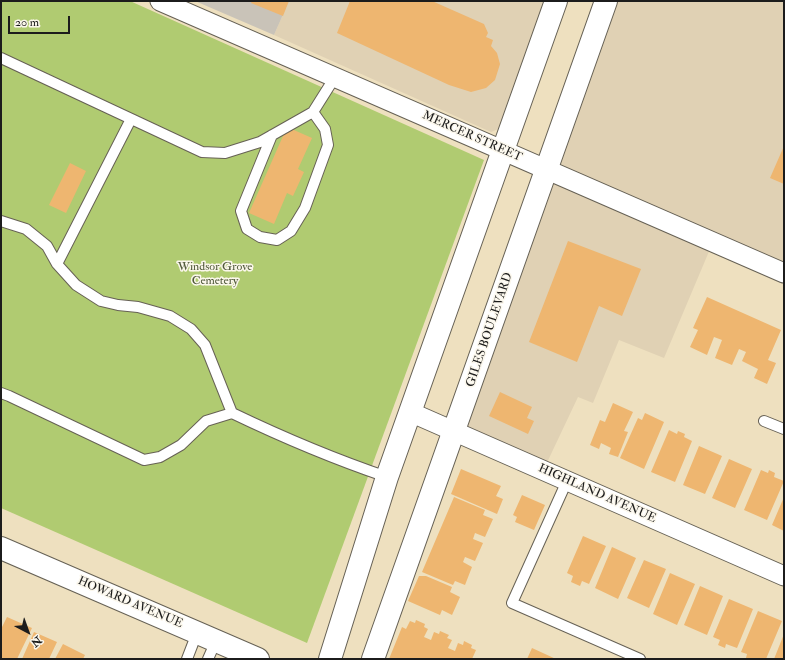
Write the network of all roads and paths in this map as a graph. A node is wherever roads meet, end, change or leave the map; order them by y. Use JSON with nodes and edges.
{"nodes":[{"id":1,"x":160,"y":1,"type":"edge"},
{"id":2,"x":556,"y":1,"type":"edge"},
{"id":3,"x":606,"y":1,"type":"edge"},
{"id":4,"x":1,"y":58,"type":"edge"},
{"id":5,"x":336,"y":77,"type":"junction"},
{"id":6,"x":313,"y":112,"type":"junction"},
{"id":7,"x":131,"y":119,"type":"junction"},
{"id":8,"x":272,"y":135,"type":"junction"},
{"id":9,"x":503,"y":150,"type":"junction"},
{"id":10,"x":546,"y":169,"type":"junction"},
{"id":11,"x":1,"y":221,"type":"edge"},
{"id":12,"x":57,"y":264,"type":"junction"},
{"id":13,"x":784,"y":273,"type":"edge"},
{"id":14,"x":1,"y":393,"type":"edge"},
{"id":15,"x":410,"y":412,"type":"junction"},
{"id":16,"x":232,"y":413,"type":"junction"},
{"id":17,"x":764,"y":421,"type":"dead end"},
{"id":18,"x":784,"y":429,"type":"edge"},
{"id":19,"x":454,"y":432,"type":"junction"},
{"id":20,"x":387,"y":477,"type":"junction"},
{"id":21,"x":567,"y":481,"type":"junction"},
{"id":22,"x":1,"y":548,"type":"edge"},
{"id":23,"x":784,"y":576,"type":"edge"},
{"id":24,"x":207,"y":644,"type":"edge"},
{"id":25,"x":187,"y":659,"type":"edge"},
{"id":26,"x":258,"y":659,"type":"edge"},
{"id":27,"x":330,"y":659,"type":"edge"},
{"id":28,"x":373,"y":659,"type":"edge"},
{"id":29,"x":640,"y":659,"type":"edge"}],
"edges":[{"from":1,"to":5,"type":"street","name":"MERCER STREET"},
{"from":2,"to":9,"type":"street"},
{"from":3,"to":10,"type":"street","name":"GILES BOULEVARD"},
{"from":4,"to":7,"type":"lane"},
{"from":5,"to":6,"type":"lane"},
{"from":5,"to":9,"type":"street","name":"MERCER STREET"},
{"from":6,"to":8,"type":"lane"},
{"from":6,"to":8,"type":"lane"},
{"from":7,"to":8,"type":"lane"},
{"from":7,"to":12,"type":"lane"},
{"from":9,"to":10,"type":"street","name":"MERCER STREET"},
{"from":9,"to":15,"type":"street"},
{"from":10,"to":13,"type":"street","name":"MERCER STREET"},
{"from":10,"to":19,"type":"street","name":"GILES BOULEVARD"},
{"from":11,"to":12,"type":"lane"},
{"from":12,"to":16,"type":"lane"},
{"from":14,"to":16,"type":"lane"},
{"from":15,"to":19,"type":"street","name":"HIGHLAND AVENUE"},
{"from":15,"to":20,"type":"street"},
{"from":16,"to":20,"type":"lane"},
{"from":17,"to":18,"type":"lane"},
{"from":19,"to":21,"type":"street","name":"HIGHLAND AVENUE"},
{"from":19,"to":28,"type":"street","name":"GILES BOULEVARD"},
{"from":20,"to":27,"type":"street"},
{"from":21,"to":23,"type":"street","name":"HIGHLAND AVENUE"},
{"from":21,"to":29,"type":"lane"},
{"from":22,"to":24,"type":"street","name":"HOWARD AVENUE"},
{"from":24,"to":25,"type":"lane"},
{"from":24,"to":26,"type":"street","name":"HOWARD AVENUE"}]}
